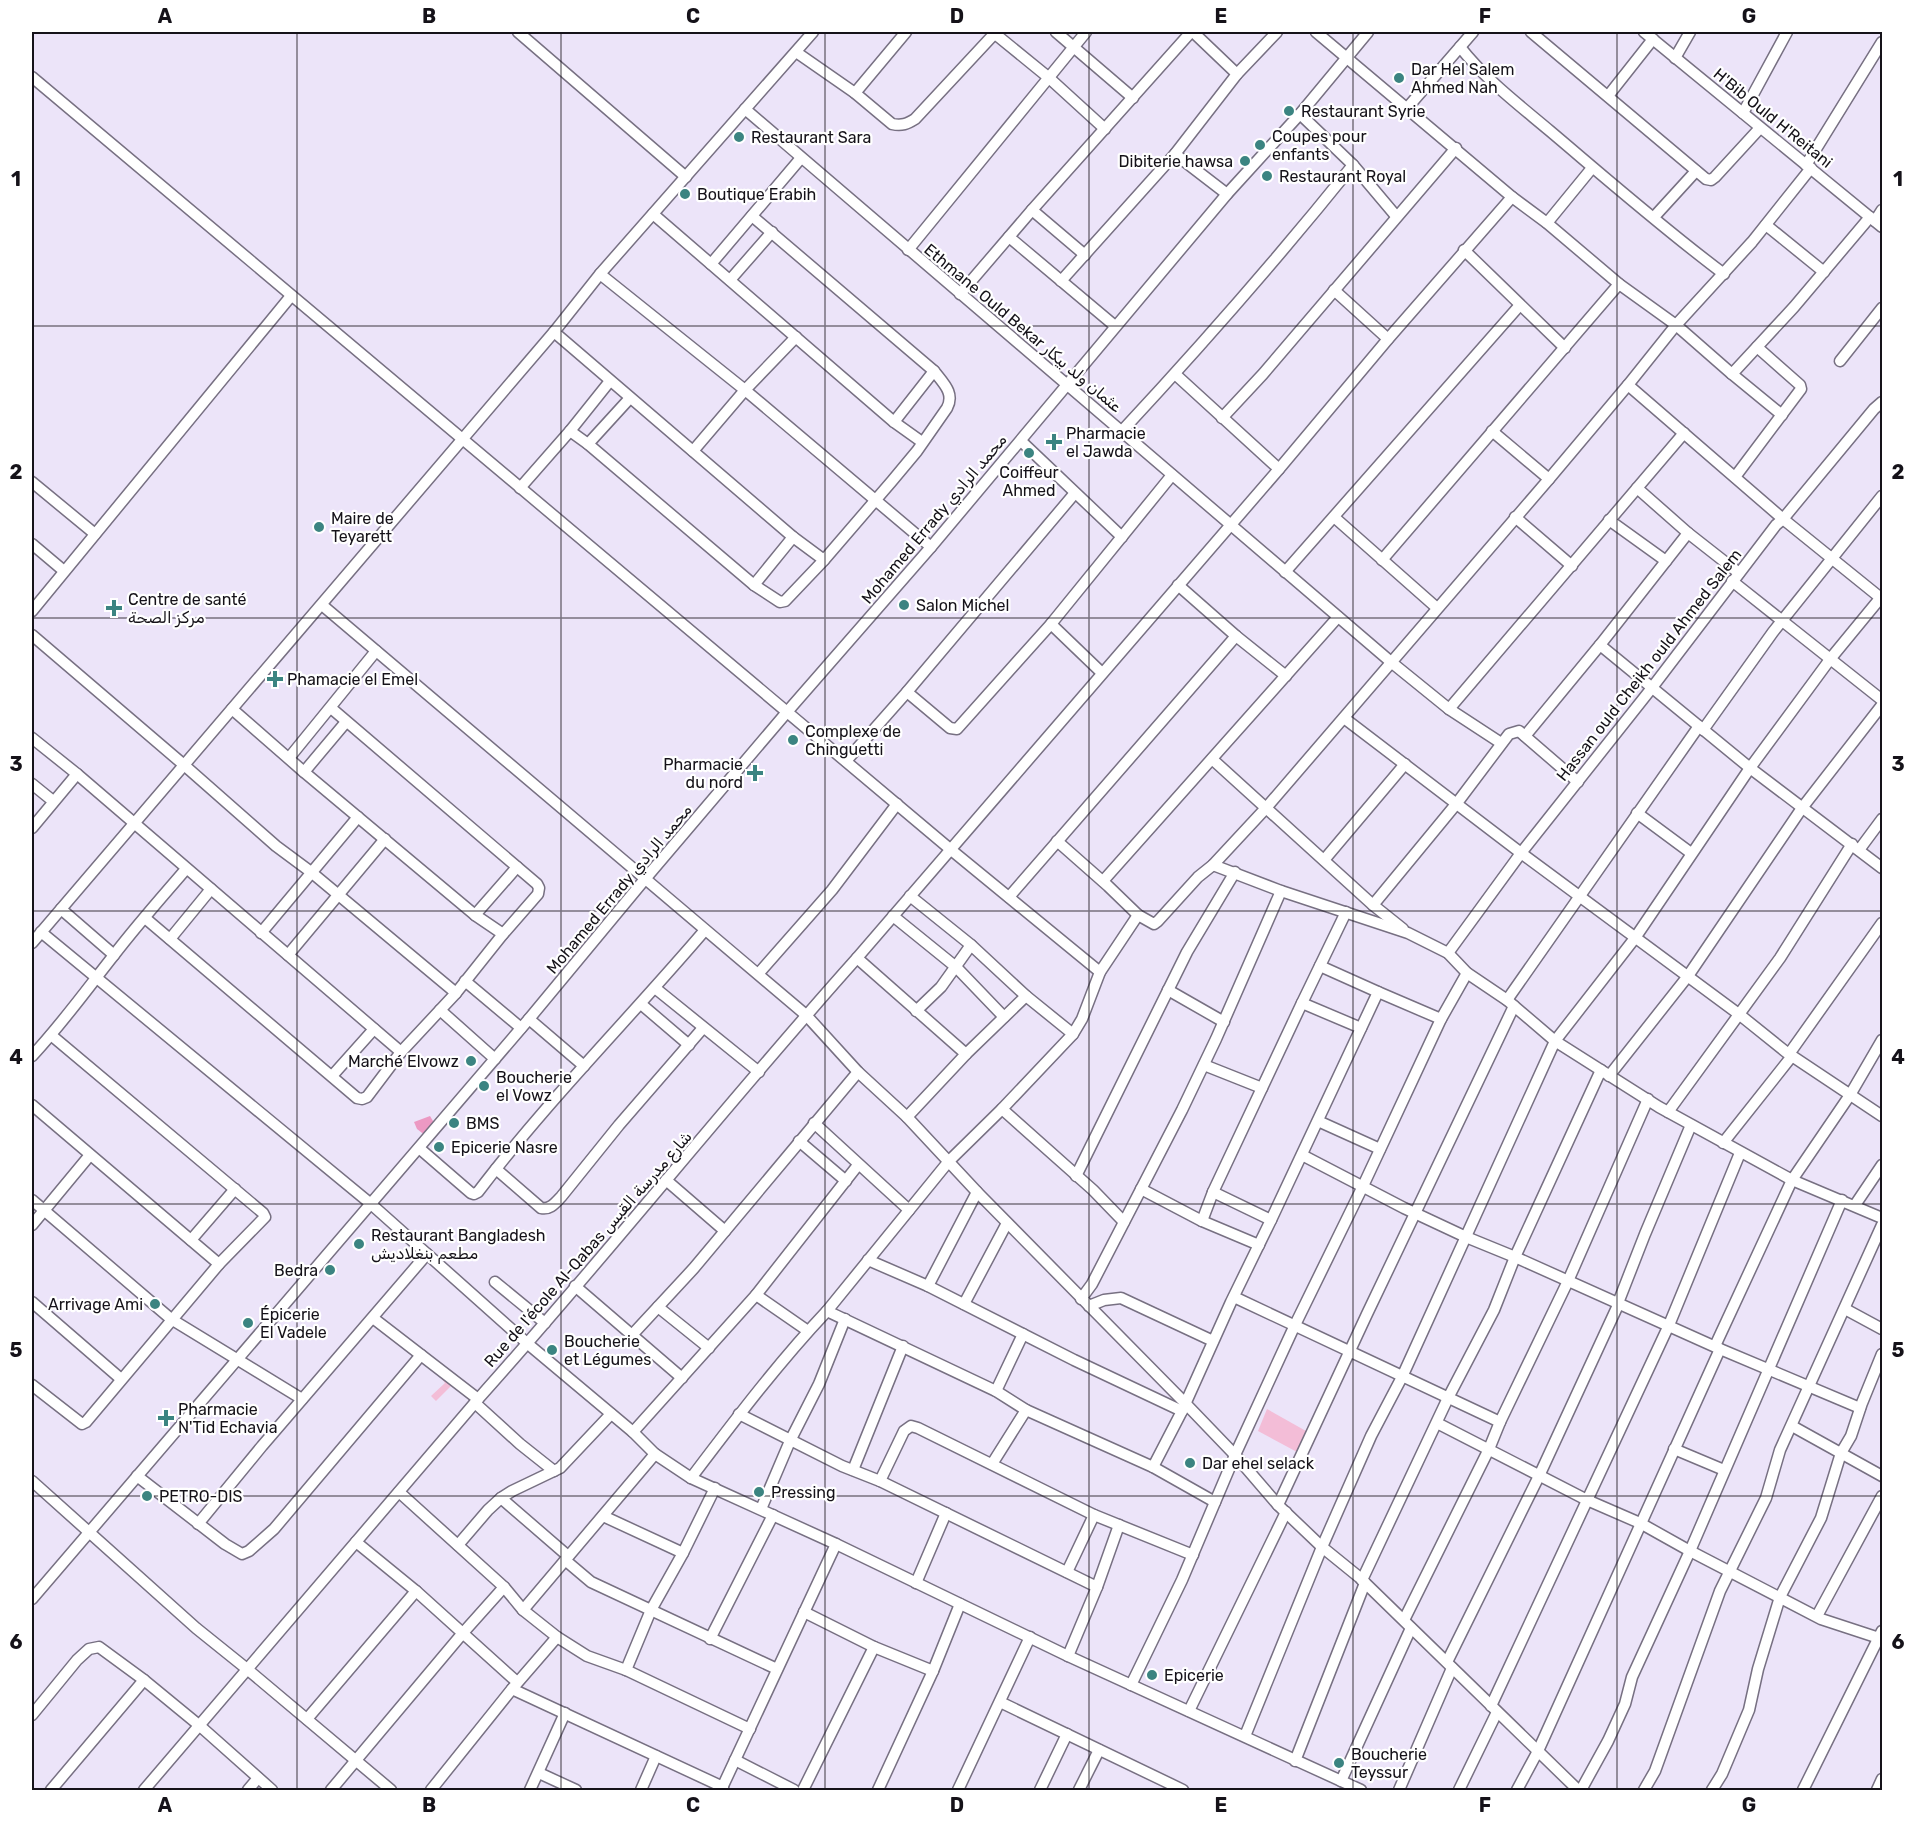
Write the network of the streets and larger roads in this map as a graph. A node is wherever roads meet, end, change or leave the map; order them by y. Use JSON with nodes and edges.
{"nodes":[{"id":1,"x":519,"y":32,"type":"edge"},
{"id":2,"x":813,"y":32,"type":"edge"},
{"id":3,"x":906,"y":32,"type":"edge"},
{"id":4,"x":995,"y":32,"type":"edge"},
{"id":5,"x":1056,"y":32,"type":"edge"},
{"id":6,"x":1086,"y":32,"type":"edge"},
{"id":7,"x":1192,"y":32,"type":"edge"},
{"id":8,"x":1277,"y":32,"type":"edge"},
{"id":9,"x":1316,"y":32,"type":"edge"},
{"id":10,"x":1368,"y":32,"type":"edge"},
{"id":11,"x":1473,"y":32,"type":"edge"},
{"id":12,"x":1532,"y":32,"type":"edge"},
{"id":13,"x":1690,"y":32,"type":"edge"},
{"id":14,"x":1787,"y":32,"type":"edge"},
{"id":15,"x":1649,"y":35,"type":"edge"},
{"id":16,"x":1882,"y":42,"type":"edge"},
{"id":17,"x":1074,"y":46,"type":"junction"},
{"id":18,"x":1460,"y":47,"type":"junction"},
{"id":19,"x":796,"y":52,"type":"junction"},
{"id":20,"x":1347,"y":57,"type":"junction"},
{"id":21,"x":1675,"y":58,"type":"junction"},
{"id":22,"x":1237,"y":74,"type":"junction"},
{"id":23,"x":32,"y":77,"type":"edge"},
{"id":24,"x":1048,"y":77,"type":"junction"},
{"id":25,"x":855,"y":93,"type":"junction"},
{"id":26,"x":1608,"y":96,"type":"junction"},
{"id":27,"x":1133,"y":98,"type":"junction"},
{"id":28,"x":1408,"y":107,"type":"junction"},
{"id":29,"x":745,"y":109,"type":"junction"},
{"id":30,"x":1743,"y":113,"type":"junction"},
{"id":31,"x":1300,"y":114,"type":"junction"},
{"id":32,"x":1760,"y":128,"type":"junction"},
{"id":33,"x":1105,"y":129,"type":"junction"},
{"id":34,"x":1456,"y":148,"type":"junction"},
{"id":35,"x":1175,"y":154,"type":"junction"},
{"id":36,"x":801,"y":158,"type":"junction"},
{"id":37,"x":1353,"y":165,"type":"junction"},
{"id":38,"x":1808,"y":166,"type":"junction"},
{"id":39,"x":1592,"y":168,"type":"junction"},
{"id":40,"x":1696,"y":171,"type":"junction"},
{"id":41,"x":687,"y":177,"type":"junction"},
{"id":42,"x":1227,"y":194,"type":"junction"},
{"id":43,"x":1512,"y":197,"type":"junction"},
{"id":44,"x":1032,"y":210,"type":"junction"},
{"id":45,"x":1882,"y":210,"type":"edge"},
{"id":46,"x":653,"y":214,"type":"junction"},
{"id":47,"x":752,"y":216,"type":"junction"},
{"id":48,"x":1396,"y":216,"type":"junction"},
{"id":49,"x":1654,"y":218,"type":"junction"},
{"id":50,"x":1876,"y":222,"type":"edge"},
{"id":51,"x":1547,"y":223,"type":"junction"},
{"id":52,"x":1766,"y":225,"type":"junction"},
{"id":53,"x":772,"y":232,"type":"junction"},
{"id":54,"x":1009,"y":237,"type":"junction"},
{"id":55,"x":908,"y":250,"type":"junction"},
{"id":56,"x":1464,"y":250,"type":"junction"},
{"id":57,"x":1085,"y":255,"type":"junction"},
{"id":58,"x":711,"y":264,"type":"junction"},
{"id":59,"x":1824,"y":272,"type":"junction"},
{"id":60,"x":600,"y":274,"type":"junction"},
{"id":61,"x":1724,"y":274,"type":"junction"},
{"id":62,"x":730,"y":280,"type":"junction"},
{"id":63,"x":1061,"y":281,"type":"junction"},
{"id":64,"x":1619,"y":284,"type":"junction"},
{"id":65,"x":1334,"y":290,"type":"junction"},
{"id":66,"x":960,"y":294,"type":"junction"},
{"id":67,"x":291,"y":296,"type":"junction"},
{"id":68,"x":1520,"y":305,"type":"junction"},
{"id":69,"x":1880,"y":315,"type":"edge"},
{"id":70,"x":1676,"y":325,"type":"junction"},
{"id":71,"x":1115,"y":326,"type":"junction"},
{"id":72,"x":554,"y":332,"type":"junction"},
{"id":73,"x":796,"y":337,"type":"junction"},
{"id":74,"x":1388,"y":339,"type":"junction"},
{"id":75,"x":1757,"y":347,"type":"junction"},
{"id":76,"x":1565,"y":348,"type":"junction"},
{"id":77,"x":1840,"y":361,"type":"dead end"},
{"id":78,"x":934,"y":371,"type":"junction"},
{"id":79,"x":1175,"y":374,"type":"junction"},
{"id":80,"x":1732,"y":374,"type":"junction"},
{"id":81,"x":610,"y":381,"type":"junction"},
{"id":82,"x":1629,"y":385,"type":"junction"},
{"id":83,"x":1067,"y":386,"type":"junction"},
{"id":84,"x":745,"y":390,"type":"junction"},
{"id":85,"x":630,"y":398,"type":"junction"},
{"id":86,"x":1882,"y":402,"type":"edge"},
{"id":87,"x":1782,"y":415,"type":"junction"},
{"id":88,"x":1222,"y":418,"type":"junction"},
{"id":89,"x":894,"y":422,"type":"junction"},
{"id":90,"x":570,"y":431,"type":"junction"},
{"id":91,"x":1491,"y":431,"type":"junction"},
{"id":92,"x":1121,"y":432,"type":"junction"},
{"id":93,"x":1684,"y":433,"type":"junction"},
{"id":94,"x":463,"y":439,"type":"junction"},
{"id":95,"x":1021,"y":441,"type":"junction"},
{"id":96,"x":922,"y":442,"type":"junction"},
{"id":97,"x":588,"y":444,"type":"junction"},
{"id":98,"x":693,"y":451,"type":"junction"},
{"id":99,"x":1279,"y":469,"type":"junction"},
{"id":100,"x":1172,"y":475,"type":"junction"},
{"id":101,"x":1735,"y":477,"type":"junction"},
{"id":102,"x":1550,"y":479,"type":"junction"},
{"id":103,"x":32,"y":482,"type":"edge"},
{"id":104,"x":520,"y":488,"type":"junction"},
{"id":105,"x":1637,"y":488,"type":"junction"},
{"id":106,"x":1075,"y":493,"type":"junction"},
{"id":107,"x":1882,"y":496,"type":"edge"},
{"id":108,"x":875,"y":499,"type":"junction"},
{"id":109,"x":1334,"y":517,"type":"junction"},
{"id":110,"x":1515,"y":518,"type":"junction"},
{"id":111,"x":1783,"y":519,"type":"junction"},
{"id":112,"x":1609,"y":520,"type":"junction"},
{"id":113,"x":1230,"y":525,"type":"junction"},
{"id":114,"x":1688,"y":533,"type":"junction"},
{"id":115,"x":95,"y":534,"type":"junction"},
{"id":116,"x":793,"y":537,"type":"junction"},
{"id":117,"x":1122,"y":537,"type":"junction"},
{"id":118,"x":32,"y":544,"type":"edge"},
{"id":119,"x":932,"y":547,"type":"junction"},
{"id":120,"x":1832,"y":559,"type":"junction"},
{"id":121,"x":824,"y":560,"type":"junction"},
{"id":122,"x":1382,"y":560,"type":"junction"},
{"id":123,"x":1666,"y":561,"type":"junction"},
{"id":124,"x":1572,"y":566,"type":"junction"},
{"id":125,"x":64,"y":571,"type":"junction"},
{"id":126,"x":1285,"y":572,"type":"junction"},
{"id":127,"x":1735,"y":577,"type":"junction"},
{"id":128,"x":754,"y":585,"type":"junction"},
{"id":129,"x":1178,"y":585,"type":"junction"},
{"id":130,"x":1882,"y":598,"type":"edge"},
{"id":131,"x":322,"y":605,"type":"junction"},
{"id":132,"x":1437,"y":608,"type":"junction"},
{"id":133,"x":32,"y":611,"type":"edge"},
{"id":134,"x":1338,"y":617,"type":"junction"},
{"id":135,"x":1781,"y":621,"type":"junction"},
{"id":136,"x":1051,"y":624,"type":"junction"},
{"id":137,"x":32,"y":635,"type":"edge"},
{"id":138,"x":1236,"y":636,"type":"junction"},
{"id":139,"x":1600,"y":645,"type":"junction"},
{"id":140,"x":376,"y":651,"type":"junction"},
{"id":141,"x":1831,"y":658,"type":"junction"},
{"id":142,"x":1391,"y":662,"type":"junction"},
{"id":143,"x":1102,"y":673,"type":"junction"},
{"id":144,"x":1286,"y":676,"type":"junction"},
{"id":145,"x":1651,"y":689,"type":"junction"},
{"id":146,"x":907,"y":692,"type":"junction"},
{"id":147,"x":1882,"y":700,"type":"edge"},
{"id":148,"x":1882,"y":705,"type":"edge"},
{"id":149,"x":331,"y":708,"type":"junction"},
{"id":150,"x":1449,"y":709,"type":"junction"},
{"id":151,"x":232,"y":710,"type":"junction"},
{"id":152,"x":788,"y":712,"type":"junction"},
{"id":153,"x":1344,"y":718,"type":"junction"},
{"id":154,"x":346,"y":722,"type":"junction"},
{"id":155,"x":1701,"y":728,"type":"junction"},
{"id":156,"x":1525,"y":736,"type":"junction"},
{"id":157,"x":32,"y":738,"type":"edge"},
{"id":158,"x":1501,"y":743,"type":"junction"},
{"id":159,"x":289,"y":758,"type":"junction"},
{"id":160,"x":1212,"y":759,"type":"junction"},
{"id":161,"x":846,"y":761,"type":"junction"},
{"id":162,"x":1405,"y":764,"type":"junction"},
{"id":163,"x":184,"y":765,"type":"junction"},
{"id":164,"x":1750,"y":768,"type":"junction"},
{"id":165,"x":304,"y":772,"type":"junction"},
{"id":166,"x":77,"y":774,"type":"junction"},
{"id":167,"x":1578,"y":782,"type":"junction"},
{"id":168,"x":32,"y":784,"type":"edge"},
{"id":169,"x":53,"y":801,"type":"junction"},
{"id":170,"x":1457,"y":803,"type":"junction"},
{"id":171,"x":897,"y":804,"type":"junction"},
{"id":172,"x":1266,"y":808,"type":"junction"},
{"id":173,"x":1802,"y":808,"type":"junction"},
{"id":174,"x":1637,"y":813,"type":"junction"},
{"id":175,"x":358,"y":817,"type":"junction"},
{"id":176,"x":1882,"y":819,"type":"edge"},
{"id":177,"x":134,"y":824,"type":"junction"},
{"id":178,"x":32,"y":828,"type":"edge"},
{"id":179,"x":385,"y":839,"type":"junction"},
{"id":180,"x":1058,"y":841,"type":"junction"},
{"id":181,"x":1855,"y":847,"type":"junction"},
{"id":182,"x":950,"y":849,"type":"junction"},
{"id":183,"x":1521,"y":853,"type":"junction"},
{"id":184,"x":1691,"y":853,"type":"junction"},
{"id":185,"x":1324,"y":861,"type":"junction"},
{"id":186,"x":1213,"y":865,"type":"junction"},
{"id":187,"x":517,"y":867,"type":"junction"},
{"id":188,"x":1882,"y":868,"type":"edge"},
{"id":189,"x":186,"y":869,"type":"junction"},
{"id":190,"x":312,"y":872,"type":"junction"},
{"id":191,"x":1235,"y":872,"type":"junction"},
{"id":192,"x":645,"y":879,"type":"junction"},
{"id":193,"x":1103,"y":881,"type":"junction"},
{"id":194,"x":211,"y":889,"type":"junction"},
{"id":195,"x":1281,"y":891,"type":"junction"},
{"id":196,"x":338,"y":895,"type":"junction"},
{"id":197,"x":910,"y":896,"type":"junction"},
{"id":198,"x":1009,"y":897,"type":"junction"},
{"id":199,"x":1579,"y":897,"type":"junction"},
{"id":200,"x":1373,"y":904,"type":"junction"},
{"id":201,"x":61,"y":909,"type":"junction"},
{"id":202,"x":1346,"y":912,"type":"junction"},
{"id":203,"x":475,"y":915,"type":"junction"},
{"id":204,"x":1138,"y":915,"type":"junction"},
{"id":205,"x":893,"y":916,"type":"junction"},
{"id":206,"x":145,"y":918,"type":"junction"},
{"id":207,"x":1882,"y":923,"type":"edge"},
{"id":208,"x":705,"y":930,"type":"junction"},
{"id":209,"x":41,"y":932,"type":"junction"},
{"id":210,"x":261,"y":933,"type":"junction"},
{"id":211,"x":1408,"y":933,"type":"junction"},
{"id":212,"x":503,"y":934,"type":"junction"},
{"id":213,"x":1635,"y":938,"type":"junction"},
{"id":214,"x":170,"y":939,"type":"junction"},
{"id":215,"x":32,"y":942,"type":"edge"},
{"id":216,"x":971,"y":945,"type":"junction"},
{"id":217,"x":1448,"y":953,"type":"junction"},
{"id":218,"x":114,"y":955,"type":"junction"},
{"id":219,"x":288,"y":955,"type":"junction"},
{"id":220,"x":857,"y":958,"type":"junction"},
{"id":221,"x":1320,"y":966,"type":"junction"},
{"id":222,"x":956,"y":967,"type":"junction"},
{"id":223,"x":1100,"y":972,"type":"junction"},
{"id":224,"x":1467,"y":972,"type":"junction"},
{"id":225,"x":759,"y":973,"type":"junction"},
{"id":226,"x":1688,"y":976,"type":"junction"},
{"id":227,"x":97,"y":979,"type":"junction"},
{"id":228,"x":465,"y":981,"type":"junction"},
{"id":229,"x":655,"y":988,"type":"junction"},
{"id":230,"x":1168,"y":990,"type":"junction"},
{"id":231,"x":1378,"y":992,"type":"junction"},
{"id":232,"x":456,"y":993,"type":"junction"},
{"id":233,"x":1026,"y":996,"type":"junction"},
{"id":234,"x":1511,"y":1003,"type":"junction"},
{"id":235,"x":640,"y":1004,"type":"junction"},
{"id":236,"x":1302,"y":1004,"type":"junction"},
{"id":237,"x":441,"y":1010,"type":"junction"},
{"id":238,"x":916,"y":1011,"type":"junction"},
{"id":239,"x":806,"y":1015,"type":"junction"},
{"id":240,"x":1740,"y":1015,"type":"junction"},
{"id":241,"x":1004,"y":1017,"type":"junction"},
{"id":242,"x":529,"y":1019,"type":"junction"},
{"id":243,"x":1441,"y":1019,"type":"junction"},
{"id":244,"x":1224,"y":1022,"type":"junction"},
{"id":245,"x":521,"y":1028,"type":"junction"},
{"id":246,"x":703,"y":1028,"type":"junction"},
{"id":247,"x":1361,"y":1028,"type":"junction"},
{"id":248,"x":374,"y":1029,"type":"junction"},
{"id":249,"x":1073,"y":1034,"type":"junction"},
{"id":250,"x":51,"y":1035,"type":"junction"},
{"id":251,"x":1882,"y":1040,"type":"edge"},
{"id":252,"x":1555,"y":1041,"type":"junction"},
{"id":253,"x":689,"y":1046,"type":"junction"},
{"id":254,"x":401,"y":1052,"type":"junction"},
{"id":255,"x":966,"y":1054,"type":"junction"},
{"id":256,"x":1790,"y":1055,"type":"junction"},
{"id":257,"x":32,"y":1056,"type":"edge"},
{"id":258,"x":495,"y":1059,"type":"junction"},
{"id":259,"x":1204,"y":1065,"type":"junction"},
{"id":260,"x":584,"y":1066,"type":"junction"},
{"id":261,"x":759,"y":1072,"type":"junction"},
{"id":262,"x":858,"y":1072,"type":"junction"},
{"id":263,"x":1605,"y":1073,"type":"junction"},
{"id":264,"x":332,"y":1076,"type":"junction"},
{"id":265,"x":1262,"y":1088,"type":"junction"},
{"id":266,"x":1850,"y":1095,"type":"junction"},
{"id":267,"x":1648,"y":1099,"type":"junction"},
{"id":268,"x":32,"y":1105,"type":"edge"},
{"id":269,"x":1002,"y":1109,"type":"junction"},
{"id":270,"x":1668,"y":1112,"type":"junction"},
{"id":271,"x":1882,"y":1116,"type":"edge"},
{"id":272,"x":907,"y":1117,"type":"junction"},
{"id":273,"x":1318,"y":1121,"type":"junction"},
{"id":274,"x":814,"y":1124,"type":"junction"},
{"id":275,"x":1691,"y":1125,"type":"junction"},
{"id":276,"x":799,"y":1141,"type":"junction"},
{"id":277,"x":1723,"y":1143,"type":"junction"},
{"id":278,"x":419,"y":1148,"type":"junction"},
{"id":279,"x":1380,"y":1149,"type":"junction"},
{"id":280,"x":1740,"y":1153,"type":"junction"},
{"id":281,"x":90,"y":1155,"type":"junction"},
{"id":282,"x":1302,"y":1155,"type":"junction"},
{"id":283,"x":949,"y":1161,"type":"junction"},
{"id":284,"x":858,"y":1165,"type":"junction"},
{"id":285,"x":1882,"y":1165,"type":"edge"},
{"id":286,"x":496,"y":1169,"type":"junction"},
{"id":287,"x":1076,"y":1176,"type":"junction"},
{"id":288,"x":666,"y":1180,"type":"junction"},
{"id":289,"x":1792,"y":1180,"type":"junction"},
{"id":290,"x":846,"y":1181,"type":"junction"},
{"id":291,"x":1364,"y":1186,"type":"junction"},
{"id":292,"x":235,"y":1189,"type":"junction"},
{"id":293,"x":1141,"y":1189,"type":"junction"},
{"id":294,"x":977,"y":1192,"type":"junction"},
{"id":295,"x":1213,"y":1192,"type":"junction"},
{"id":296,"x":32,"y":1200,"type":"edge"},
{"id":297,"x":1842,"y":1200,"type":"junction"},
{"id":298,"x":371,"y":1204,"type":"junction"},
{"id":299,"x":1856,"y":1205,"type":"junction"},
{"id":300,"x":44,"y":1210,"type":"junction"},
{"id":301,"x":909,"y":1210,"type":"junction"},
{"id":302,"x":1415,"y":1213,"type":"junction"},
{"id":303,"x":1882,"y":1218,"type":"edge"},
{"id":304,"x":1272,"y":1220,"type":"junction"},
{"id":305,"x":1202,"y":1221,"type":"junction"},
{"id":306,"x":1007,"y":1222,"type":"junction"},
{"id":307,"x":1124,"y":1222,"type":"junction"},
{"id":308,"x":32,"y":1225,"type":"edge"},
{"id":309,"x":1882,"y":1225,"type":"edge"},
{"id":310,"x":725,"y":1232,"type":"junction"},
{"id":311,"x":1466,"y":1237,"type":"junction"},
{"id":312,"x":191,"y":1240,"type":"junction"},
{"id":313,"x":1259,"y":1245,"type":"junction"},
{"id":314,"x":427,"y":1254,"type":"junction"},
{"id":315,"x":1515,"y":1257,"type":"junction"},
{"id":316,"x":868,"y":1260,"type":"junction"},
{"id":317,"x":219,"y":1264,"type":"junction"},
{"id":318,"x":1568,"y":1281,"type":"junction"},
{"id":319,"x":495,"y":1282,"type":"dead end"},
{"id":320,"x":575,"y":1286,"type":"junction"},
{"id":321,"x":928,"y":1286,"type":"junction"},
{"id":322,"x":756,"y":1295,"type":"junction"},
{"id":323,"x":1234,"y":1297,"type":"junction"},
{"id":324,"x":32,"y":1302,"type":"edge"},
{"id":325,"x":1085,"y":1303,"type":"junction"},
{"id":326,"x":1619,"y":1303,"type":"junction"},
{"id":327,"x":964,"y":1304,"type":"junction"},
{"id":328,"x":658,"y":1307,"type":"junction"},
{"id":329,"x":1845,"y":1309,"type":"junction"},
{"id":330,"x":827,"y":1311,"type":"junction"},
{"id":331,"x":373,"y":1318,"type":"junction"},
{"id":332,"x":171,"y":1319,"type":"junction"},
{"id":333,"x":845,"y":1319,"type":"junction"},
{"id":334,"x":545,"y":1323,"type":"junction"},
{"id":335,"x":1669,"y":1325,"type":"junction"},
{"id":336,"x":1294,"y":1327,"type":"junction"},
{"id":337,"x":1882,"y":1329,"type":"edge"},
{"id":338,"x":808,"y":1331,"type":"junction"},
{"id":339,"x":1023,"y":1334,"type":"junction"},
{"id":340,"x":632,"y":1335,"type":"junction"},
{"id":341,"x":1213,"y":1341,"type":"junction"},
{"id":342,"x":528,"y":1344,"type":"junction"},
{"id":343,"x":903,"y":1346,"type":"junction"},
{"id":344,"x":709,"y":1348,"type":"junction"},
{"id":345,"x":1717,"y":1348,"type":"junction"},
{"id":346,"x":1349,"y":1352,"type":"junction"},
{"id":347,"x":1882,"y":1354,"type":"edge"},
{"id":348,"x":421,"y":1355,"type":"junction"},
{"id":349,"x":237,"y":1359,"type":"junction"},
{"id":350,"x":1767,"y":1370,"type":"junction"},
{"id":351,"x":1402,"y":1377,"type":"junction"},
{"id":352,"x":682,"y":1378,"type":"junction"},
{"id":353,"x":122,"y":1379,"type":"junction"},
{"id":354,"x":32,"y":1385,"type":"edge"},
{"id":355,"x":1810,"y":1388,"type":"junction"},
{"id":356,"x":996,"y":1391,"type":"junction"},
{"id":357,"x":1448,"y":1398,"type":"junction"},
{"id":358,"x":302,"y":1399,"type":"junction"},
{"id":359,"x":477,"y":1401,"type":"junction"},
{"id":360,"x":1184,"y":1407,"type":"junction"},
{"id":361,"x":1860,"y":1408,"type":"junction"},
{"id":362,"x":1026,"y":1410,"type":"junction"},
{"id":363,"x":611,"y":1414,"type":"junction"},
{"id":364,"x":739,"y":1414,"type":"junction"},
{"id":365,"x":1500,"y":1422,"type":"junction"},
{"id":366,"x":1437,"y":1423,"type":"junction"},
{"id":367,"x":1792,"y":1426,"type":"junction"},
{"id":368,"x":633,"y":1432,"type":"junction"},
{"id":369,"x":790,"y":1441,"type":"junction"},
{"id":370,"x":1489,"y":1449,"type":"junction"},
{"id":371,"x":1674,"y":1449,"type":"junction"},
{"id":372,"x":1841,"y":1453,"type":"junction"},
{"id":373,"x":655,"y":1454,"type":"junction"},
{"id":374,"x":1235,"y":1455,"type":"junction"},
{"id":375,"x":992,"y":1464,"type":"junction"},
{"id":376,"x":1153,"y":1467,"type":"junction"},
{"id":377,"x":853,"y":1470,"type":"junction"},
{"id":378,"x":1724,"y":1470,"type":"junction"},
{"id":379,"x":554,"y":1471,"type":"junction"},
{"id":380,"x":137,"y":1476,"type":"junction"},
{"id":381,"x":1539,"y":1476,"type":"junction"},
{"id":382,"x":1882,"y":1476,"type":"edge"},
{"id":383,"x":692,"y":1478,"type":"junction"},
{"id":384,"x":32,"y":1481,"type":"edge"},
{"id":385,"x":880,"y":1481,"type":"junction"},
{"id":386,"x":715,"y":1488,"type":"junction"},
{"id":387,"x":399,"y":1492,"type":"junction"},
{"id":388,"x":1882,"y":1496,"type":"edge"},
{"id":389,"x":501,"y":1498,"type":"junction"},
{"id":390,"x":1587,"y":1500,"type":"junction"},
{"id":391,"x":1215,"y":1502,"type":"junction"},
{"id":392,"x":1282,"y":1508,"type":"junction"},
{"id":393,"x":761,"y":1509,"type":"junction"},
{"id":394,"x":946,"y":1513,"type":"junction"},
{"id":395,"x":773,"y":1515,"type":"junction"},
{"id":396,"x":1094,"y":1515,"type":"junction"},
{"id":397,"x":603,"y":1516,"type":"junction"},
{"id":398,"x":1640,"y":1523,"type":"junction"},
{"id":399,"x":198,"y":1524,"type":"junction"},
{"id":400,"x":1119,"y":1525,"type":"junction"},
{"id":401,"x":90,"y":1532,"type":"junction"},
{"id":402,"x":356,"y":1542,"type":"junction"},
{"id":403,"x":836,"y":1544,"type":"junction"},
{"id":404,"x":458,"y":1545,"type":"junction"},
{"id":405,"x":1323,"y":1547,"type":"junction"},
{"id":406,"x":1690,"y":1551,"type":"junction"},
{"id":407,"x":683,"y":1553,"type":"junction"},
{"id":408,"x":1193,"y":1555,"type":"junction"},
{"id":409,"x":567,"y":1558,"type":"junction"},
{"id":410,"x":1729,"y":1571,"type":"junction"},
{"id":411,"x":1067,"y":1572,"type":"junction"},
{"id":412,"x":1363,"y":1582,"type":"junction"},
{"id":413,"x":916,"y":1583,"type":"junction"},
{"id":414,"x":504,"y":1587,"type":"junction"},
{"id":415,"x":1097,"y":1587,"type":"junction"},
{"id":416,"x":416,"y":1591,"type":"junction"},
{"id":417,"x":1780,"y":1597,"type":"junction"},
{"id":418,"x":32,"y":1599,"type":"edge"},
{"id":419,"x":960,"y":1604,"type":"junction"},
{"id":420,"x":523,"y":1610,"type":"junction"},
{"id":421,"x":651,"y":1610,"type":"junction"},
{"id":422,"x":804,"y":1612,"type":"junction"},
{"id":423,"x":1817,"y":1616,"type":"junction"},
{"id":424,"x":1407,"y":1624,"type":"junction"},
{"id":425,"x":462,"y":1634,"type":"junction"},
{"id":426,"x":1881,"y":1636,"type":"edge"},
{"id":427,"x":556,"y":1637,"type":"junction"},
{"id":428,"x":1030,"y":1637,"type":"junction"},
{"id":429,"x":710,"y":1639,"type":"junction"},
{"id":430,"x":873,"y":1647,"type":"junction"},
{"id":431,"x":1068,"y":1656,"type":"junction"},
{"id":432,"x":1449,"y":1665,"type":"junction"},
{"id":433,"x":247,"y":1669,"type":"junction"},
{"id":434,"x":777,"y":1669,"type":"junction"},
{"id":435,"x":626,"y":1670,"type":"junction"},
{"id":436,"x":933,"y":1671,"type":"junction"},
{"id":437,"x":144,"y":1680,"type":"junction"},
{"id":438,"x":1131,"y":1685,"type":"junction"},
{"id":439,"x":514,"y":1686,"type":"junction"},
{"id":440,"x":1000,"y":1702,"type":"junction"},
{"id":441,"x":1494,"y":1709,"type":"junction"},
{"id":442,"x":1189,"y":1711,"type":"junction"},
{"id":443,"x":565,"y":1713,"type":"junction"},
{"id":444,"x":32,"y":1715,"type":"edge"},
{"id":445,"x":308,"y":1719,"type":"junction"},
{"id":446,"x":200,"y":1726,"type":"junction"},
{"id":447,"x":750,"y":1729,"type":"junction"},
{"id":448,"x":1067,"y":1734,"type":"junction"},
{"id":449,"x":1245,"y":1736,"type":"junction"},
{"id":450,"x":1099,"y":1750,"type":"junction"},
{"id":451,"x":1538,"y":1751,"type":"junction"},
{"id":452,"x":656,"y":1756,"type":"junction"},
{"id":453,"x":735,"y":1760,"type":"junction"},
{"id":454,"x":356,"y":1761,"type":"junction"},
{"id":455,"x":1295,"y":1761,"type":"junction"},
{"id":456,"x":539,"y":1773,"type":"junction"},
{"id":457,"x":258,"y":1779,"type":"junction"},
{"id":458,"x":1882,"y":1779,"type":"edge"},
{"id":459,"x":1341,"y":1781,"type":"junction"},
{"id":460,"x":722,"y":1789,"type":"edge"},
{"id":461,"x":1356,"y":1790,"type":"edge"},
{"id":462,"x":51,"y":1791,"type":"edge"},
{"id":463,"x":144,"y":1791,"type":"edge"},
{"id":464,"x":248,"y":1791,"type":"edge"},
{"id":465,"x":272,"y":1791,"type":"edge"},
{"id":466,"x":330,"y":1791,"type":"edge"},
{"id":467,"x":391,"y":1791,"type":"edge"},
{"id":468,"x":430,"y":1791,"type":"edge"},
{"id":469,"x":530,"y":1791,"type":"edge"},
{"id":470,"x":576,"y":1791,"type":"edge"},
{"id":471,"x":641,"y":1791,"type":"edge"},
{"id":472,"x":794,"y":1791,"type":"edge"},
{"id":473,"x":803,"y":1791,"type":"edge"},
{"id":474,"x":878,"y":1791,"type":"edge"},
{"id":475,"x":958,"y":1791,"type":"edge"},
{"id":476,"x":1040,"y":1791,"type":"edge"},
{"id":477,"x":1079,"y":1791,"type":"edge"},
{"id":478,"x":1183,"y":1791,"type":"edge"},
{"id":479,"x":1399,"y":1791,"type":"edge"},
{"id":480,"x":1459,"y":1791,"type":"edge"},
{"id":481,"x":1517,"y":1791,"type":"edge"},
{"id":482,"x":1580,"y":1791,"type":"edge"},
{"id":483,"x":1644,"y":1791,"type":"edge"},
{"id":484,"x":1712,"y":1791,"type":"edge"},
{"id":485,"x":1803,"y":1791,"type":"edge"},
{"id":486,"x":1878,"y":1791,"type":"edge"}],
"edges":[{"from":1,"to":41,"type":"street"},
{"from":2,"to":19,"type":"street"},
{"from":3,"to":25,"type":"street"},
{"from":4,"to":24,"type":"street"},
{"from":4,"to":25,"type":"street"},
{"from":5,"to":17,"type":"street"},
{"from":6,"to":17,"type":"street"},
{"from":7,"to":22,"type":"street"},
{"from":7,"to":27,"type":"street"},
{"from":8,"to":22,"type":"street"},
{"from":9,"to":20,"type":"street"},
{"from":10,"to":20,"type":"street","name":"Mohamed Errady محمد الرادي"},
{"from":11,"to":18,"type":"street"},
{"from":12,"to":26,"type":"street"},
{"from":13,"to":21,"type":"street"},
{"from":14,"to":30,"type":"street"},
{"from":15,"to":21,"type":"street","name":"H'Bib Ould H'Reitani"},
{"from":15,"to":26,"type":"street"},
{"from":16,"to":38,"type":"street"},
{"from":17,"to":24,"type":"street"},
{"from":17,"to":27,"type":"street"},
{"from":18,"to":28,"type":"street"},
{"from":18,"to":39,"type":"street"},
{"from":19,"to":25,"type":"street"},
{"from":19,"to":29,"type":"street"},
{"from":20,"to":28,"type":"street"},
{"from":20,"to":31,"type":"street","name":"Mohamed Errady محمد الرادي"},
{"from":21,"to":30,"type":"street","name":"H'Bib Ould H'Reitani"},
{"from":22,"to":35,"type":"street"},
{"from":23,"to":67,"type":"street"},
{"from":24,"to":33,"type":"street"},
{"from":24,"to":55,"type":"street"},
{"from":26,"to":40,"type":"street"},
{"from":27,"to":33,"type":"street"},
{"from":28,"to":34,"type":"street"},
{"from":29,"to":36,"type":"street","name":"Ethmane Ould Bekar عثمان ولد بيكار"},
{"from":29,"to":41,"type":"street"},
{"from":30,"to":32,"type":"street","name":"H'Bib Ould H'Reitani"},
{"from":31,"to":37,"type":"street"},
{"from":31,"to":42,"type":"street","name":"Mohamed Errady محمد الرادي"},
{"from":32,"to":38,"type":"street","name":"H'Bib Ould H'Reitani"},
{"from":32,"to":40,"type":"street"},
{"from":33,"to":44,"type":"street"},
{"from":34,"to":43,"type":"street"},
{"from":34,"to":48,"type":"street"},
{"from":35,"to":42,"type":"street"},
{"from":35,"to":57,"type":"street"},
{"from":36,"to":47,"type":"street"},
{"from":36,"to":55,"type":"street","name":"Ethmane Ould Bekar عثمان ولد بيكار"},
{"from":37,"to":48,"type":"street"},
{"from":37,"to":79,"type":"street"},
{"from":38,"to":50,"type":"street","name":"H'Bib Ould H'Reitani"},
{"from":38,"to":52,"type":"street"},
{"from":39,"to":49,"type":"street"},
{"from":39,"to":51,"type":"street"},
{"from":40,"to":49,"type":"street"},
{"from":41,"to":46,"type":"street"},
{"from":42,"to":71,"type":"street","name":"Mohamed Errady محمد الرادي"},
{"from":43,"to":51,"type":"street"},
{"from":43,"to":56,"type":"street","name":"Rue de l'école Al-Qabas شارع مدرسة القبس"},
{"from":44,"to":54,"type":"street"},
{"from":44,"to":57,"type":"street"},
{"from":45,"to":50,"type":"street"},
{"from":46,"to":58,"type":"street"},
{"from":46,"to":60,"type":"street"},
{"from":47,"to":53,"type":"street"},
{"from":47,"to":58,"type":"street"},
{"from":48,"to":65,"type":"street"},
{"from":49,"to":61,"type":"street"},
{"from":50,"to":59,"type":"street"},
{"from":51,"to":64,"type":"street"},
{"from":52,"to":59,"type":"street"},
{"from":52,"to":61,"type":"street"},
{"from":53,"to":62,"type":"street"},
{"from":53,"to":78,"type":"street"},
{"from":54,"to":63,"type":"street"},
{"from":54,"to":66,"type":"street"},
{"from":55,"to":66,"type":"street","name":"Ethmane Ould Bekar عثمان ولد بيكار"},
{"from":56,"to":68,"type":"street"},
{"from":56,"to":74,"type":"street","name":"Rue de l'école Al-Qabas شارع مدرسة القبس"},
{"from":57,"to":63,"type":"street"},
{"from":58,"to":62,"type":"street"},
{"from":59,"to":75,"type":"street"},
{"from":60,"to":72,"type":"street"},
{"from":60,"to":84,"type":"street"},
{"from":61,"to":70,"type":"street"},
{"from":62,"to":73,"type":"street"},
{"from":63,"to":71,"type":"street"},
{"from":64,"to":70,"type":"street"},
{"from":64,"to":76,"type":"street"},
{"from":65,"to":74,"type":"street"},
{"from":65,"to":88,"type":"street"},
{"from":66,"to":83,"type":"street","name":"Ethmane Ould Bekar عثمان ولد بيكار"},
{"from":67,"to":94,"type":"street"},
{"from":67,"to":115,"type":"street"},
{"from":68,"to":76,"type":"street"},
{"from":68,"to":109,"type":"street"},
{"from":69,"to":77,"type":"street"},
{"from":70,"to":80,"type":"street"},
{"from":70,"to":82,"type":"street"},
{"from":71,"to":83,"type":"street","name":"Mohamed Errady محمد الرادي"},
{"from":72,"to":81,"type":"street"},
{"from":72,"to":94,"type":"street"},
{"from":73,"to":84,"type":"street"},
{"from":73,"to":89,"type":"street"},
{"from":74,"to":99,"type":"street","name":"Rue de l'école Al-Qabas شارع مدرسة القبس"},
{"from":75,"to":80,"type":"street"},
{"from":75,"to":87,"type":"street"},
{"from":76,"to":91,"type":"street"},
{"from":78,"to":89,"type":"street"},
{"from":78,"to":96,"type":"street"},
{"from":79,"to":88,"type":"street"},
{"from":79,"to":92,"type":"street"},
{"from":80,"to":87,"type":"street"},
{"from":81,"to":85,"type":"street"},
{"from":81,"to":90,"type":"street"},
{"from":82,"to":93,"type":"street"},
{"from":82,"to":102,"type":"street"},
{"from":83,"to":92,"type":"street","name":"Ethmane Ould Bekar عثمان ولد بيكار"},
{"from":83,"to":95,"type":"street","name":"Mohamed Errady محمد الرادي"},
{"from":84,"to":98,"type":"street"},
{"from":84,"to":108,"type":"street"},
{"from":85,"to":97,"type":"street"},
{"from":85,"to":98,"type":"street"},
{"from":86,"to":111,"type":"street","name":"Hassan ould Cheikh ould Ahmed Salem"},
{"from":87,"to":101,"type":"street"},
{"from":88,"to":99,"type":"street"},
{"from":89,"to":96,"type":"street"},
{"from":90,"to":97,"type":"street"},
{"from":90,"to":104,"type":"street"},
{"from":91,"to":102,"type":"street"},
{"from":91,"to":122,"type":"street"},
{"from":92,"to":100,"type":"street","name":"Ethmane Ould Bekar عثمان ولد بيكار"},
{"from":93,"to":101,"type":"street"},
{"from":93,"to":105,"type":"street"},
{"from":94,"to":104,"type":"street"},
{"from":94,"to":131,"type":"street"},
{"from":95,"to":106,"type":"street"},
{"from":95,"to":119,"type":"street","name":"Mohamed Errady محمد الرادي"},
{"from":96,"to":108,"type":"street"},
{"from":97,"to":128,"type":"street"},
{"from":98,"to":116,"type":"street"},
{"from":99,"to":113,"type":"street","name":"Rue de l'école Al-Qabas شارع مدرسة القبس"},
{"from":100,"to":113,"type":"street","name":"Ethmane Ould Bekar عثمان ولد بيكار"},
{"from":100,"to":117,"type":"street"},
{"from":101,"to":111,"type":"street"},
{"from":102,"to":110,"type":"street"},
{"from":103,"to":115,"type":"street"},
{"from":104,"to":152,"type":"street"},
{"from":105,"to":112,"type":"street"},
{"from":105,"to":114,"type":"street"},
{"from":106,"to":117,"type":"street"},
{"from":106,"to":146,"type":"street"},
{"from":107,"to":120,"type":"street"},
{"from":108,"to":119,"type":"street"},
{"from":108,"to":121,"type":"street"},
{"from":109,"to":122,"type":"street"},
{"from":109,"to":126,"type":"street"},
{"from":110,"to":124,"type":"street"},
{"from":110,"to":132,"type":"street"},
{"from":111,"to":120,"type":"street"},
{"from":111,"to":127,"type":"street","name":"Hassan ould Cheikh ould Ahmed Salem"},
{"from":112,"to":123,"type":"street"},
{"from":112,"to":124,"type":"street"},
{"from":113,"to":126,"type":"street","name":"Ethmane Ould Bekar عثمان ولد بيكار"},
{"from":113,"to":129,"type":"street","name":"Rue de l'école Al-Qabas شارع مدرسة القبس"},
{"from":114,"to":123,"type":"street"},
{"from":114,"to":127,"type":"street"},
{"from":115,"to":125,"type":"street"},
{"from":116,"to":121,"type":"street"},
{"from":116,"to":128,"type":"street"},
{"from":117,"to":136,"type":"street"},
{"from":118,"to":125,"type":"street"},
{"from":119,"to":152,"type":"street","name":"Mohamed Errady محمد الرادي"},
{"from":120,"to":130,"type":"street"},
{"from":120,"to":135,"type":"street"},
{"from":121,"to":128,"type":"street"},
{"from":122,"to":132,"type":"street"},
{"from":123,"to":139,"type":"street"},
{"from":124,"to":150,"type":"street"},
{"from":125,"to":133,"type":"street"},
{"from":126,"to":134,"type":"street","name":"Ethmane Ould Bekar عثمان ولد بيكار"},
{"from":127,"to":135,"type":"street"},
{"from":127,"to":145,"type":"street","name":"Hassan ould Cheikh ould Ahmed Salem"},
{"from":129,"to":138,"type":"street"},
{"from":129,"to":143,"type":"street","name":"Rue de l'école Al-Qabas شارع مدرسة القبس"},
{"from":130,"to":141,"type":"street"},
{"from":131,"to":140,"type":"street"},
{"from":131,"to":151,"type":"street"},
{"from":132,"to":142,"type":"street"},
{"from":134,"to":142,"type":"street","name":"Ethmane Ould Bekar عثمان ولد بيكار"},
{"from":134,"to":144,"type":"street"},
{"from":135,"to":141,"type":"street"},
{"from":135,"to":155,"type":"street"},
{"from":136,"to":143,"type":"street"},
{"from":136,"to":146,"type":"street"},
{"from":137,"to":163,"type":"street"},
{"from":138,"to":144,"type":"street"},
{"from":138,"to":180,"type":"street"},
{"from":139,"to":145,"type":"street"},
{"from":139,"to":156,"type":"street"},
{"from":140,"to":149,"type":"street"},
{"from":140,"to":192,"type":"street"},
{"from":141,"to":147,"type":"street"},
{"from":141,"to":164,"type":"street"},
{"from":142,"to":150,"type":"street","name":"Ethmane Ould Bekar عثمان ولد بيكار"},
{"from":142,"to":153,"type":"street"},
{"from":143,"to":182,"type":"street","name":"Rue de l'école Al-Qabas شارع مدرسة القبس"},
{"from":144,"to":160,"type":"street"},
{"from":145,"to":155,"type":"street"},
{"from":145,"to":167,"type":"street","name":"Hassan ould Cheikh ould Ahmed Salem"},
{"from":146,"to":161,"type":"street"},
{"from":148,"to":173,"type":"street"},
{"from":149,"to":154,"type":"street"},
{"from":149,"to":159,"type":"street"},
{"from":150,"to":158,"type":"street","name":"Ethmane Ould Bekar عثمان ولد بيكار"},
{"from":151,"to":159,"type":"street"},
{"from":151,"to":163,"type":"street"},
{"from":152,"to":161,"type":"street"},
{"from":152,"to":192,"type":"street","name":"Mohamed Errady محمد الرادي"},
{"from":153,"to":162,"type":"street"},
{"from":153,"to":172,"type":"street"},
{"from":154,"to":165,"type":"street"},
{"from":154,"to":187,"type":"street"},
{"from":155,"to":164,"type":"street"},
{"from":155,"to":174,"type":"street"},
{"from":156,"to":158,"type":"street"},
{"from":156,"to":167,"type":"street"},
{"from":157,"to":166,"type":"street"},
{"from":158,"to":170,"type":"street"},
{"from":159,"to":165,"type":"street"},
{"from":160,"to":172,"type":"street"},
{"from":160,"to":193,"type":"street"},
{"from":161,"to":171,"type":"street"},
{"from":162,"to":170,"type":"street"},
{"from":162,"to":185,"type":"street"},
{"from":163,"to":177,"type":"street"},
{"from":163,"to":190,"type":"street"},
{"from":164,"to":173,"type":"street"},
{"from":164,"to":184,"type":"street"},
{"from":165,"to":175,"type":"street"},
{"from":166,"to":169,"type":"street"},
{"from":166,"to":177,"type":"street"},
{"from":167,"to":183,"type":"street","name":"Hassan ould Cheikh ould Ahmed Salem"},
{"from":168,"to":169,"type":"street"},
{"from":169,"to":178,"type":"street"},
{"from":170,"to":183,"type":"street"},
{"from":170,"to":200,"type":"street"},
{"from":171,"to":182,"type":"street"},
{"from":171,"to":225,"type":"street"},
{"from":172,"to":185,"type":"street"},
{"from":172,"to":186,"type":"street"},
{"from":173,"to":181,"type":"street"},
{"from":173,"to":226,"type":"street"},
{"from":174,"to":184,"type":"street"},
{"from":174,"to":199,"type":"street"},
{"from":175,"to":179,"type":"street"},
{"from":175,"to":190,"type":"street"},
{"from":176,"to":181,"type":"street"},
{"from":177,"to":189,"type":"street"},
{"from":177,"to":201,"type":"street"},
{"from":179,"to":196,"type":"street"},
{"from":179,"to":203,"type":"street"},
{"from":180,"to":193,"type":"street"},
{"from":180,"to":198,"type":"street"},
{"from":181,"to":188,"type":"street"},
{"from":181,"to":240,"type":"street"},
{"from":182,"to":197,"type":"street","name":"Rue de l'école Al-Qabas شارع مدرسة القبس"},
{"from":182,"to":198,"type":"street"},
{"from":183,"to":199,"type":"street"},
{"from":183,"to":217,"type":"street","name":"Hassan ould Cheikh ould Ahmed Salem"},
{"from":184,"to":213,"type":"street"},
{"from":185,"to":200,"type":"street"},
{"from":186,"to":191,"type":"street"},
{"from":186,"to":204,"type":"street"},
{"from":187,"to":203,"type":"street"},
{"from":187,"to":212,"type":"street"},
{"from":189,"to":194,"type":"street"},
{"from":189,"to":206,"type":"street"},
{"from":190,"to":196,"type":"street"},
{"from":190,"to":210,"type":"street"},
{"from":191,"to":195,"type":"street"},
{"from":191,"to":230,"type":"street"},
{"from":192,"to":208,"type":"street"},
{"from":192,"to":242,"type":"street","name":"Mohamed Errady محمد الرادي"},
{"from":193,"to":204,"type":"street"},
{"from":194,"to":210,"type":"street"},
{"from":194,"to":214,"type":"street"},
{"from":195,"to":202,"type":"street"},
{"from":195,"to":244,"type":"street"},
{"from":196,"to":219,"type":"street"},
{"from":196,"to":232,"type":"street"},
{"from":197,"to":205,"type":"street","name":"Rue de l'école Al-Qabas شارع مدرسة القبس"},
{"from":197,"to":216,"type":"street"},
{"from":198,"to":223,"type":"street"},
{"from":199,"to":213,"type":"street"},
{"from":199,"to":234,"type":"street"},
{"from":200,"to":211,"type":"street"},
{"from":201,"to":209,"type":"street"},
{"from":201,"to":218,"type":"street"},
{"from":202,"to":211,"type":"street"},
{"from":202,"to":221,"type":"street"},
{"from":203,"to":212,"type":"street"},
{"from":204,"to":223,"type":"street"},
{"from":205,"to":220,"type":"street","name":"Rue de l'école Al-Qabas شارع مدرسة القبس"},
{"from":205,"to":222,"type":"street"},
{"from":206,"to":214,"type":"street"},
{"from":206,"to":218,"type":"street"},
{"from":207,"to":256,"type":"street"},
{"from":208,"to":225,"type":"street"},
{"from":208,"to":229,"type":"street"},
{"from":209,"to":215,"type":"street"},
{"from":209,"to":227,"type":"street"},
{"from":210,"to":219,"type":"street"},
{"from":211,"to":217,"type":"street"},
{"from":212,"to":228,"type":"street"},
{"from":213,"to":226,"type":"street"},
{"from":213,"to":252,"type":"street"},
{"from":214,"to":264,"type":"street"},
{"from":216,"to":222,"type":"street"},
{"from":216,"to":233,"type":"street"},
{"from":217,"to":224,"type":"street"},
{"from":218,"to":227,"type":"street"},
{"from":219,"to":248,"type":"street"},
{"from":220,"to":238,"type":"street"},
{"from":220,"to":239,"type":"street","name":"Rue de l'école Al-Qabas شارع مدرسة القبس"},
{"from":221,"to":231,"type":"street"},
{"from":221,"to":236,"type":"street"},
{"from":222,"to":238,"type":"street"},
{"from":222,"to":241,"type":"street"},
{"from":223,"to":249,"type":"street"},
{"from":224,"to":234,"type":"street"},
{"from":224,"to":243,"type":"street"},
{"from":225,"to":239,"type":"street"},
{"from":226,"to":240,"type":"street"},
{"from":226,"to":263,"type":"street"},
{"from":227,"to":250,"type":"street"},
{"from":227,"to":298,"type":"street"},
{"from":228,"to":232,"type":"street"},
{"from":228,"to":245,"type":"street"},
{"from":229,"to":235,"type":"street"},
{"from":229,"to":246,"type":"street"},
{"from":230,"to":244,"type":"street"},
{"from":230,"to":287,"type":"street"},
{"from":231,"to":243,"type":"street"},
{"from":231,"to":247,"type":"street"},
{"from":232,"to":237,"type":"street"},
{"from":233,"to":241,"type":"street"},
{"from":233,"to":249,"type":"street"},
{"from":234,"to":252,"type":"street"},
{"from":234,"to":302,"type":"street"},
{"from":235,"to":253,"type":"street"},
{"from":235,"to":260,"type":"street"},
{"from":236,"to":247,"type":"street"},
{"from":236,"to":265,"type":"street"},
{"from":237,"to":254,"type":"street"},
{"from":237,"to":258,"type":"street"},
{"from":238,"to":255,"type":"street"},
{"from":239,"to":261,"type":"street","name":"Rue de l'école Al-Qabas شارع مدرسة القبس"},
{"from":239,"to":262,"type":"street"},
{"from":240,"to":256,"type":"street"},
{"from":240,"to":270,"type":"street"},
{"from":241,"to":255,"type":"street"},
{"from":242,"to":245,"type":"street","name":"Mohamed Errady محمد الرادي"},
{"from":242,"to":260,"type":"street"},
{"from":243,"to":279,"type":"street"},
{"from":244,"to":259,"type":"street"},
{"from":245,"to":258,"type":"street","name":"Mohamed Errady محمد الرادي"},
{"from":246,"to":253,"type":"street"},
{"from":246,"to":261,"type":"street"},
{"from":247,"to":273,"type":"street"},
{"from":248,"to":254,"type":"street"},
{"from":248,"to":264,"type":"street"},
{"from":249,"to":269,"type":"street"},
{"from":250,"to":257,"type":"street"},
{"from":250,"to":292,"type":"street"},
{"from":251,"to":266,"type":"street"},
{"from":252,"to":263,"type":"street"},
{"from":252,"to":311,"type":"street"},
{"from":253,"to":286,"type":"street"},
{"from":254,"to":264,"type":"street"},
{"from":255,"to":272,"type":"street"},
{"from":256,"to":266,"type":"street"},
{"from":256,"to":277,"type":"street"},
{"from":258,"to":278,"type":"street","name":"Mohamed Errady محمد الرادي"},
{"from":259,"to":265,"type":"street"},
{"from":259,"to":293,"type":"street"},
{"from":260,"to":286,"type":"street"},
{"from":261,"to":288,"type":"street","name":"Rue de l'école Al-Qabas شارع مدرسة القبس"},
{"from":262,"to":272,"type":"street"},
{"from":262,"to":274,"type":"street"},
{"from":263,"to":267,"type":"street"},
{"from":263,"to":315,"type":"street"},
{"from":265,"to":295,"type":"street"},
{"from":266,"to":271,"type":"street"},
{"from":266,"to":289,"type":"street"},
{"from":267,"to":270,"type":"street"},
{"from":267,"to":318,"type":"street"},
{"from":268,"to":281,"type":"street"},
{"from":269,"to":283,"type":"street"},
{"from":269,"to":287,"type":"street"},
{"from":270,"to":275,"type":"street"},
{"from":272,"to":283,"type":"street"},
{"from":273,"to":279,"type":"street"},
{"from":273,"to":282,"type":"street"},
{"from":274,"to":276,"type":"street"},
{"from":274,"to":284,"type":"street"},
{"from":275,"to":277,"type":"street"},
{"from":275,"to":326,"type":"street"},
{"from":276,"to":290,"type":"street"},
{"from":276,"to":310,"type":"street"},
{"from":277,"to":280,"type":"street"},
{"from":278,"to":286,"type":"street"},
{"from":278,"to":298,"type":"street","name":"Mohamed Errady محمد الرادي"},
{"from":279,"to":291,"type":"street"},
{"from":280,"to":289,"type":"street"},
{"from":280,"to":335,"type":"street"},
{"from":281,"to":300,"type":"street"},
{"from":281,"to":312,"type":"street"},
{"from":282,"to":291,"type":"street"},
{"from":282,"to":304,"type":"street"},
{"from":283,"to":294,"type":"street"},
{"from":283,"to":301,"type":"street"},
{"from":284,"to":290,"type":"street"},
{"from":284,"to":301,"type":"street"},
{"from":285,"to":299,"type":"street"},
{"from":287,"to":307,"type":"street"},
{"from":288,"to":310,"type":"street"},
{"from":288,"to":320,"type":"street","name":"Rue de l'école Al-Qabas شارع مدرسة القبس"},
{"from":289,"to":297,"type":"street"},
{"from":289,"to":345,"type":"street"},
{"from":290,"to":322,"type":"street"},
{"from":291,"to":302,"type":"street"},
{"from":291,"to":336,"type":"street"},
{"from":292,"to":312,"type":"street"},
{"from":292,"to":317,"type":"street"},
{"from":293,"to":305,"type":"street"},
{"from":293,"to":307,"type":"street"},
{"from":294,"to":306,"type":"street"},
{"from":294,"to":321,"type":"street"},
{"from":295,"to":304,"type":"street"},
{"from":295,"to":305,"type":"street"},
{"from":296,"to":300,"type":"street"},
{"from":297,"to":299,"type":"street"},
{"from":297,"to":350,"type":"street"},
{"from":298,"to":314,"type":"street"},
{"from":298,"to":349,"type":"street","name":"Mohamed Errady محمد الرادي"},
{"from":299,"to":303,"type":"street"},
{"from":300,"to":308,"type":"street"},
{"from":300,"to":332,"type":"street"},
{"from":301,"to":316,"type":"street"},
{"from":302,"to":311,"type":"street"},
{"from":302,"to":346,"type":"street"},
{"from":304,"to":313,"type":"street"},
{"from":305,"to":313,"type":"street"},
{"from":306,"to":325,"type":"street"},
{"from":306,"to":327,"type":"street"},
{"from":307,"to":325,"type":"street"},
{"from":309,"to":329,"type":"street"},
{"from":310,"to":328,"type":"street"},
{"from":311,"to":315,"type":"street"},
{"from":311,"to":351,"type":"street"},
{"from":312,"to":317,"type":"street"},
{"from":313,"to":323,"type":"street"},
{"from":314,"to":331,"type":"street"},
{"from":314,"to":342,"type":"street"},
{"from":315,"to":318,"type":"street"},
{"from":315,"to":357,"type":"street"},
{"from":316,"to":321,"type":"street"},
{"from":316,"to":330,"type":"street"},
{"from":317,"to":332,"type":"street"},
{"from":318,"to":326,"type":"street"},
{"from":318,"to":365,"type":"street"},
{"from":319,"to":334,"type":"street"},
{"from":320,"to":334,"type":"street","name":"Rue de l'école Al-Qabas شارع مدرسة القبس"},
{"from":320,"to":340,"type":"street"},
{"from":321,"to":327,"type":"street"},
{"from":322,"to":338,"type":"street"},
{"from":322,"to":344,"type":"street"},
{"from":323,"to":336,"type":"street"},
{"from":323,"to":341,"type":"street"},
{"from":324,"to":353,"type":"street"},
{"from":325,"to":341,"type":"street"},
{"from":325,"to":360,"type":"street"},
{"from":326,"to":335,"type":"street"},
{"from":326,"to":381,"type":"street"},
{"from":327,"to":339,"type":"street"},
{"from":328,"to":340,"type":"street"},
{"from":328,"to":344,"type":"street"},
{"from":329,"to":337,"type":"street"},
{"from":329,"to":355,"type":"street"},
{"from":330,"to":333,"type":"street"},
{"from":330,"to":338,"type":"street"},
{"from":331,"to":348,"type":"street"},
{"from":331,"to":358,"type":"street"},
{"from":332,"to":349,"type":"street"},
{"from":332,"to":353,"type":"street"},
{"from":333,"to":343,"type":"street"},
{"from":333,"to":369,"type":"street"},
{"from":334,"to":342,"type":"street","name":"Rue de l'école Al-Qabas شارع مدرسة القبس"},
{"from":335,"to":345,"type":"street"},
{"from":335,"to":390,"type":"street"},
{"from":336,"to":346,"type":"street"},
{"from":336,"to":374,"type":"street"},
{"from":338,"to":364,"type":"street"},
{"from":339,"to":356,"type":"street"},
{"from":339,"to":360,"type":"street"},
{"from":340,"to":352,"type":"street"},
{"from":341,"to":360,"type":"street"},
{"from":342,"to":359,"type":"street","name":"Rue de l'école Al-Qabas شارع مدرسة القبس"},
{"from":342,"to":363,"type":"street"},
{"from":343,"to":356,"type":"street"},
{"from":343,"to":377,"type":"street"},
{"from":344,"to":352,"type":"street"},
{"from":345,"to":350,"type":"street"},
{"from":345,"to":371,"type":"street"},
{"from":346,"to":351,"type":"street"},
{"from":346,"to":392,"type":"street"},
{"from":347,"to":361,"type":"street"},
{"from":348,"to":359,"type":"street"},
{"from":348,"to":399,"type":"street"},
{"from":349,"to":358,"type":"street"},
{"from":349,"to":380,"type":"street","name":"Mohamed Errady محمد الرادي"},
{"from":350,"to":355,"type":"street"},
{"from":350,"to":378,"type":"street"},
{"from":351,"to":357,"type":"street"},
{"from":351,"to":405,"type":"street"},
{"from":352,"to":368,"type":"street"},
{"from":353,"to":354,"type":"street"},
{"from":355,"to":361,"type":"street"},
{"from":355,"to":367,"type":"street"},
{"from":356,"to":362,"type":"street"},
{"from":357,"to":365,"type":"street"},
{"from":357,"to":366,"type":"street"},
{"from":358,"to":399,"type":"street"},
{"from":359,"to":379,"type":"street"},
{"from":359,"to":387,"type":"street","name":"Rue de l'école Al-Qabas شارع مدرسة القبس"},
{"from":360,"to":374,"type":"street"},
{"from":360,"to":376,"type":"street"},
{"from":361,"to":372,"type":"street"},
{"from":362,"to":375,"type":"street"},
{"from":362,"to":376,"type":"street"},
{"from":363,"to":368,"type":"street"},
{"from":363,"to":379,"type":"street"},
{"from":364,"to":369,"type":"street"},
{"from":364,"to":383,"type":"street"},
{"from":365,"to":370,"type":"street"},
{"from":366,"to":370,"type":"street"},
{"from":366,"to":412,"type":"street"},
{"from":367,"to":372,"type":"street"},
{"from":367,"to":410,"type":"street"},
{"from":368,"to":373,"type":"street"},
{"from":369,"to":377,"type":"street"},
{"from":369,"to":393,"type":"street"},
{"from":370,"to":381,"type":"street"},
{"from":370,"to":424,"type":"street"},
{"from":371,"to":378,"type":"street"},
{"from":371,"to":398,"type":"street"},
{"from":372,"to":382,"type":"street"},
{"from":372,"to":417,"type":"street"},
{"from":373,"to":383,"type":"street"},
{"from":373,"to":397,"type":"street"},
{"from":374,"to":391,"type":"street"},
{"from":374,"to":392,"type":"street"},
{"from":375,"to":385,"type":"street"},
{"from":375,"to":396,"type":"street"},
{"from":376,"to":391,"type":"street"},
{"from":377,"to":385,"type":"street"},
{"from":378,"to":406,"type":"street"},
{"from":379,"to":389,"type":"street"},
{"from":380,"to":399,"type":"street"},
{"from":380,"to":401,"type":"street","name":"Mohamed Errady محمد الرادي"},
{"from":381,"to":390,"type":"street"},
{"from":381,"to":432,"type":"street"},
{"from":383,"to":386,"type":"street"},
{"from":384,"to":401,"type":"street"},
{"from":385,"to":394,"type":"street"},
{"from":386,"to":393,"type":"street"},
{"from":386,"to":407,"type":"street"},
{"from":387,"to":402,"type":"street","name":"Rue de l'école Al-Qabas شارع مدرسة القبس"},
{"from":387,"to":404,"type":"street"},
{"from":388,"to":423,"type":"street"},
{"from":389,"to":404,"type":"street"},
{"from":389,"to":409,"type":"street"},
{"from":390,"to":398,"type":"street"},
{"from":390,"to":441,"type":"street"},
{"from":391,"to":408,"type":"street"},
{"from":392,"to":405,"type":"street"},
{"from":392,"to":442,"type":"street"},
{"from":393,"to":395,"type":"street"},
{"from":394,"to":411,"type":"street"},
{"from":394,"to":413,"type":"street"},
{"from":395,"to":403,"type":"street"},
{"from":395,"to":429,"type":"street"},
{"from":396,"to":400,"type":"street"},
{"from":396,"to":411,"type":"street"},
{"from":397,"to":407,"type":"street"},
{"from":397,"to":409,"type":"street"},
{"from":398,"to":406,"type":"street"},
{"from":398,"to":451,"type":"street"},
{"from":400,"to":408,"type":"street"},
{"from":400,"to":415,"type":"street"},
{"from":401,"to":418,"type":"street","name":"Mohamed Errady محمد الرادي"},
{"from":401,"to":433,"type":"street"},
{"from":402,"to":416,"type":"street"},
{"from":402,"to":433,"type":"street","name":"Rue de l'école Al-Qabas شارع مدرسة القبس"},
{"from":403,"to":413,"type":"street"},
{"from":403,"to":422,"type":"street"},
{"from":404,"to":414,"type":"street"},
{"from":405,"to":412,"type":"street"},
{"from":405,"to":449,"type":"street"},
{"from":406,"to":410,"type":"street"},
{"from":406,"to":482,"type":"street"},
{"from":407,"to":421,"type":"street"},
{"from":408,"to":438,"type":"street"},
{"from":409,"to":420,"type":"street"},
{"from":409,"to":421,"type":"street"},
{"from":410,"to":417,"type":"street"},
{"from":410,"to":483,"type":"street"},
{"from":411,"to":415,"type":"street"},
{"from":412,"to":424,"type":"street"},
{"from":412,"to":455,"type":"street"},
{"from":413,"to":419,"type":"street"},
{"from":414,"to":420,"type":"street"},
{"from":414,"to":425,"type":"street"},
{"from":415,"to":431,"type":"street"},
{"from":416,"to":425,"type":"street"},
{"from":416,"to":445,"type":"street"},
{"from":417,"to":423,"type":"street"},
{"from":417,"to":484,"type":"street"},
{"from":419,"to":428,"type":"street"},
{"from":419,"to":436,"type":"street"},
{"from":420,"to":427,"type":"street"},
{"from":421,"to":429,"type":"street"},
{"from":421,"to":435,"type":"street"},
{"from":422,"to":430,"type":"street"},
{"from":422,"to":434,"type":"street"},
{"from":423,"to":426,"type":"street"},
{"from":424,"to":432,"type":"street"},
{"from":424,"to":459,"type":"street"},
{"from":425,"to":439,"type":"street"},
{"from":425,"to":454,"type":"street"},
{"from":426,"to":485,"type":"street"},
{"from":427,"to":435,"type":"street"},
{"from":427,"to":439,"type":"street"},
{"from":428,"to":431,"type":"street"},
{"from":428,"to":440,"type":"street"},
{"from":429,"to":434,"type":"street"},
{"from":430,"to":436,"type":"street"},
{"from":430,"to":473,"type":"street"},
{"from":431,"to":438,"type":"street"},
{"from":432,"to":441,"type":"street"},
{"from":432,"to":479,"type":"street"},
{"from":433,"to":445,"type":"street"},
{"from":433,"to":446,"type":"street","name":"Rue de l'école Al-Qabas شارع مدرسة القبس"},
{"from":434,"to":447,"type":"street"},
{"from":435,"to":447,"type":"street"},
{"from":436,"to":474,"type":"street"},
{"from":437,"to":444,"type":"street"},
{"from":437,"to":446,"type":"street"},
{"from":437,"to":462,"type":"street"},
{"from":438,"to":442,"type":"street"},
{"from":439,"to":443,"type":"street"},
{"from":439,"to":468,"type":"street"},
{"from":440,"to":448,"type":"street"},
{"from":440,"to":475,"type":"street"},
{"from":441,"to":451,"type":"street"},
{"from":441,"to":480,"type":"street"},
{"from":442,"to":449,"type":"street"},
{"from":443,"to":452,"type":"street"},
{"from":443,"to":456,"type":"street"},
{"from":445,"to":454,"type":"street"},
{"from":446,"to":457,"type":"street"},
{"from":446,"to":463,"type":"street","name":"Rue de l'école Al-Qabas شارع مدرسة القبس"},
{"from":447,"to":453,"type":"street"},
{"from":448,"to":450,"type":"street"},
{"from":448,"to":476,"type":"street"},
{"from":449,"to":455,"type":"street"},
{"from":450,"to":477,"type":"street"},
{"from":450,"to":478,"type":"street"},
{"from":451,"to":481,"type":"street"},
{"from":451,"to":482,"type":"street"},
{"from":452,"to":460,"type":"street"},
{"from":452,"to":471,"type":"street"},
{"from":453,"to":460,"type":"street"},
{"from":453,"to":472,"type":"street"},
{"from":454,"to":466,"type":"street"},
{"from":454,"to":467,"type":"street"},
{"from":455,"to":459,"type":"street"},
{"from":456,"to":469,"type":"street"},
{"from":456,"to":470,"type":"street"},
{"from":457,"to":464,"type":"street"},
{"from":457,"to":465,"type":"street"},
{"from":458,"to":486,"type":"street"},
{"from":459,"to":461,"type":"street"}]}
